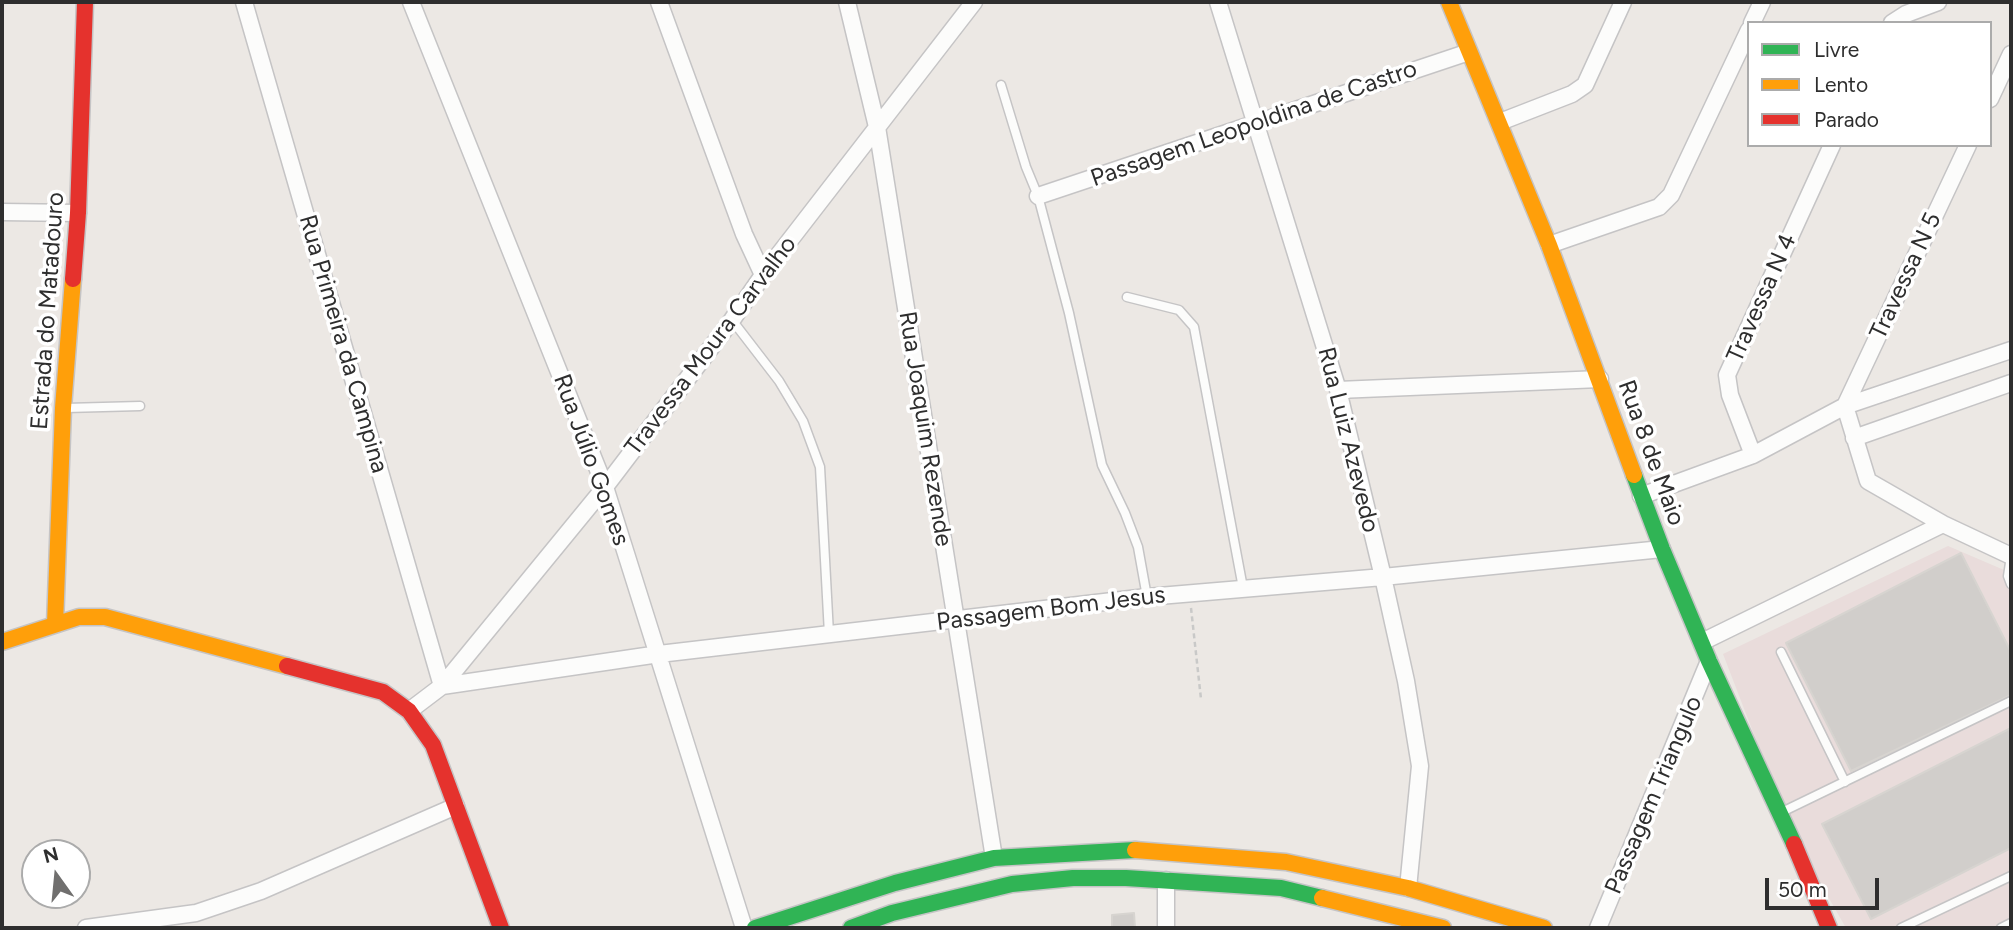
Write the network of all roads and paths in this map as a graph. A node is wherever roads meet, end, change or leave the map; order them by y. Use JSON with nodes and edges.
{"nodes":[{"id":1,"x":85,"y":2,"type":"edge"},
{"id":2,"x":244,"y":2,"type":"edge"},
{"id":3,"x":411,"y":2,"type":"edge"},
{"id":4,"x":659,"y":2,"type":"edge"},
{"id":5,"x":847,"y":2,"type":"edge"},
{"id":6,"x":974,"y":2,"type":"edge"},
{"id":7,"x":1218,"y":2,"type":"edge"},
{"id":8,"x":1449,"y":2,"type":"edge"},
{"id":9,"x":1622,"y":2,"type":"edge"},
{"id":10,"x":1762,"y":2,"type":"edge"},
{"id":11,"x":1938,"y":2,"type":"edge"},
{"id":12,"x":1753,"y":21,"type":"edge"},
{"id":13,"x":1895,"y":21,"type":"edge"},
{"id":14,"x":1747,"y":34,"type":"edge"},
{"id":15,"x":1469,"y":52,"type":"junction"},
{"id":16,"x":2011,"y":54,"type":"edge"},
{"id":17,"x":1002,"y":85,"type":"dead end"},
{"id":18,"x":1992,"y":95,"type":"edge"},
{"id":19,"x":1500,"y":122,"type":"junction"},
{"id":20,"x":1257,"y":123,"type":"junction"},
{"id":21,"x":877,"y":127,"type":"junction"},
{"id":22,"x":1831,"y":147,"type":"edge"},
{"id":23,"x":1967,"y":147,"type":"edge"},
{"id":24,"x":1038,"y":196,"type":"junction"},
{"id":25,"x":2,"y":212,"type":"edge"},
{"id":26,"x":78,"y":213,"type":"junction"},
{"id":27,"x":1549,"y":245,"type":"junction"},
{"id":28,"x":763,"y":275,"type":"junction"},
{"id":29,"x":1127,"y":297,"type":"dead end"},
{"id":30,"x":732,"y":320,"type":"junction"},
{"id":31,"x":2011,"y":350,"type":"edge"},
{"id":32,"x":1600,"y":379,"type":"junction"},
{"id":33,"x":2011,"y":383,"type":"edge"},
{"id":34,"x":1338,"y":390,"type":"junction"},
{"id":35,"x":1845,"y":406,"type":"junction"},
{"id":36,"x":140,"y":407,"type":"dead end"},
{"id":37,"x":63,"y":408,"type":"junction"},
{"id":38,"x":1854,"y":438,"type":"junction"},
{"id":39,"x":1753,"y":455,"type":"junction"},
{"id":40,"x":605,"y":487,"type":"junction"},
{"id":41,"x":1641,"y":496,"type":"junction"},
{"id":42,"x":1943,"y":524,"type":"junction"},
{"id":43,"x":1662,"y":550,"type":"junction"},
{"id":44,"x":2011,"y":556,"type":"edge"},
{"id":45,"x":1383,"y":577,"type":"junction"},
{"id":46,"x":2010,"y":579,"type":"edge"},
{"id":47,"x":1243,"y":589,"type":"junction"},
{"id":48,"x":1190,"y":593,"type":"junction"},
{"id":49,"x":1147,"y":597,"type":"junction"},
{"id":50,"x":956,"y":619,"type":"junction"},
{"id":51,"x":55,"y":624,"type":"junction"},
{"id":52,"x":829,"y":635,"type":"junction"},
{"id":53,"x":2,"y":642,"type":"edge"},
{"id":54,"x":1702,"y":642,"type":"junction"},
{"id":55,"x":1781,"y":652,"type":"dead end"},
{"id":56,"x":659,"y":654,"type":"junction"},
{"id":57,"x":1709,"y":661,"type":"junction"},
{"id":58,"x":442,"y":686,"type":"junction"},
{"id":59,"x":1201,"y":699,"type":"dead end"},
{"id":60,"x":2011,"y":701,"type":"edge"},
{"id":61,"x":409,"y":710,"type":"junction"},
{"id":62,"x":1845,"y":782,"type":"junction"},
{"id":63,"x":456,"y":806,"type":"junction"},
{"id":64,"x":1781,"y":813,"type":"junction"},
{"id":65,"x":994,"y":858,"type":"junction"},
{"id":66,"x":1286,"y":862,"type":"junction"},
{"id":67,"x":923,"y":876,"type":"junction"},
{"id":68,"x":2011,"y":876,"type":"edge"},
{"id":69,"x":1166,"y":880,"type":"junction"},
{"id":70,"x":1280,"y":888,"type":"junction"},
{"id":71,"x":1408,"y":888,"type":"junction"},
{"id":72,"x":931,"y":904,"type":"junction"},
{"id":73,"x":1827,"y":921,"type":"edge"},
{"id":74,"x":2011,"y":923,"type":"edge"},
{"id":75,"x":86,"y":928,"type":"edge"},
{"id":76,"x":501,"y":928,"type":"edge"},
{"id":77,"x":744,"y":928,"type":"edge"},
{"id":78,"x":755,"y":928,"type":"edge"},
{"id":79,"x":852,"y":928,"type":"edge"},
{"id":80,"x":1166,"y":928,"type":"edge"},
{"id":81,"x":1443,"y":928,"type":"edge"},
{"id":82,"x":1544,"y":928,"type":"edge"},
{"id":83,"x":1598,"y":928,"type":"edge"},
{"id":84,"x":1836,"y":928,"type":"edge"},
{"id":85,"x":1901,"y":928,"type":"edge"},
{"id":86,"x":2001,"y":928,"type":"edge"}],
"edges":[{"from":1,"to":26,"type":"main road","name":"Estrada do Matadouro"},
{"from":2,"to":58,"type":"street","name":"Rua Primeira da Campina"},
{"from":3,"to":40,"type":"street","name":"Rua Júlio Gomes"},
{"from":4,"to":28,"type":"street"},
{"from":5,"to":21,"type":"street","name":"Rua Joaquim Rezende"},
{"from":6,"to":21,"type":"street","name":"Travessa Moura Carvalho"},
{"from":7,"to":20,"type":"street","name":"Rua Luiz Azevedo"},
{"from":8,"to":15,"type":"main road","name":"Rua 8 de Maio"},
{"from":9,"to":19,"type":"street"},
{"from":10,"to":12,"type":"street"},
{"from":11,"to":13,"type":"street"},
{"from":14,"to":27,"type":"street"},
{"from":15,"to":19,"type":"main road","name":"Rua 8 de Maio"},
{"from":15,"to":20,"type":"street","name":"Passagem Leopoldina de Castro"},
{"from":16,"to":18,"type":"street"},
{"from":17,"to":24,"type":"lane"},
{"from":19,"to":27,"type":"main road","name":"Rua 8 de Maio"},
{"from":20,"to":24,"type":"street","name":"Passagem Leopoldina de Castro"},
{"from":20,"to":34,"type":"street","name":"Rua Luiz Azevedo"},
{"from":21,"to":28,"type":"street","name":"Travessa Moura Carvalho"},
{"from":21,"to":50,"type":"street","name":"Rua Joaquim Rezende"},
{"from":22,"to":39,"type":"street","name":"Travessa N 4"},
{"from":23,"to":35,"type":"street","name":"Travessa N 5"},
{"from":24,"to":49,"type":"lane"},
{"from":25,"to":26,"type":"street"},
{"from":26,"to":37,"type":"main road","name":"Estrada do Matadouro"},
{"from":27,"to":32,"type":"main road","name":"Rua 8 de Maio"},
{"from":28,"to":30,"type":"street","name":"Travessa Moura Carvalho"},
{"from":29,"to":47,"type":"lane"},
{"from":30,"to":40,"type":"street","name":"Travessa Moura Carvalho"},
{"from":30,"to":52,"type":"lane"},
{"from":31,"to":35,"type":"street"},
{"from":32,"to":34,"type":"street"},
{"from":32,"to":41,"type":"main road","name":"Rua 8 de Maio"},
{"from":33,"to":38,"type":"street"},
{"from":34,"to":45,"type":"street","name":"Rua Luiz Azevedo"},
{"from":35,"to":38,"type":"street"},
{"from":35,"to":39,"type":"street"},
{"from":36,"to":37,"type":"lane"},
{"from":37,"to":51,"type":"main road","name":"Estrada do Matadouro"},
{"from":38,"to":42,"type":"street"},
{"from":39,"to":41,"type":"street"},
{"from":40,"to":56,"type":"street","name":"Rua Júlio Gomes"},
{"from":40,"to":58,"type":"street","name":"Travessa Moura Carvalho"},
{"from":41,"to":43,"type":"main road","name":"Rua 8 de Maio"},
{"from":42,"to":44,"type":"street"},
{"from":42,"to":54,"type":"street"},
{"from":43,"to":45,"type":"street","name":"Passagem Bom Jesus"},
{"from":43,"to":54,"type":"main road","name":"Rua 8 de Maio"},
{"from":44,"to":46,"type":"lane"},
{"from":45,"to":47,"type":"street","name":"Passagem Bom Jesus"},
{"from":45,"to":71,"type":"street","name":"Rua Luiz Azevedo"},
{"from":47,"to":48,"type":"street","name":"Passagem Bom Jesus"},
{"from":48,"to":49,"type":"street","name":"Passagem Bom Jesus"},
{"from":48,"to":59,"type":"path"},
{"from":49,"to":50,"type":"street","name":"Passagem Bom Jesus"},
{"from":50,"to":52,"type":"street","name":"Passagem Bom Jesus"},
{"from":50,"to":65,"type":"street","name":"Rua Joaquim Rezende"},
{"from":51,"to":53,"type":"main road"},
{"from":51,"to":61,"type":"main road"},
{"from":52,"to":56,"type":"street","name":"Passagem Bom Jesus"},
{"from":54,"to":57,"type":"main road","name":"Rua 8 de Maio"},
{"from":55,"to":62,"type":"lane"},
{"from":56,"to":58,"type":"street","name":"Passagem Bom Jesus"},
{"from":56,"to":77,"type":"street","name":"Rua Júlio Gomes"},
{"from":57,"to":64,"type":"main road","name":"Rua 8 de Maio"},
{"from":57,"to":83,"type":"street","name":"Passagem Triangulo"},
{"from":58,"to":61,"type":"street","name":"Travessa Moura Carvalho"},
{"from":60,"to":62,"type":"lane"},
{"from":61,"to":63,"type":"main road"},
{"from":62,"to":64,"type":"lane"},
{"from":63,"to":75,"type":"street"},
{"from":63,"to":76,"type":"main road"},
{"from":64,"to":73,"type":"main road","name":"Rua 8 de Maio"},
{"from":65,"to":66,"type":"main road"},
{"from":65,"to":67,"type":"main road"},
{"from":66,"to":70,"type":"main road"},
{"from":66,"to":71,"type":"main road"},
{"from":67,"to":72,"type":"main road"},
{"from":67,"to":78,"type":"main road"},
{"from":68,"to":85,"type":"lane"},
{"from":69,"to":70,"type":"main road"},
{"from":69,"to":72,"type":"main road"},
{"from":69,"to":80,"type":"street"},
{"from":70,"to":81,"type":"main road"},
{"from":71,"to":82,"type":"main road"},
{"from":72,"to":79,"type":"main road"},
{"from":73,"to":84,"type":"main road","name":"Rua 8 de Maio"},
{"from":74,"to":86,"type":"lane"}]}
